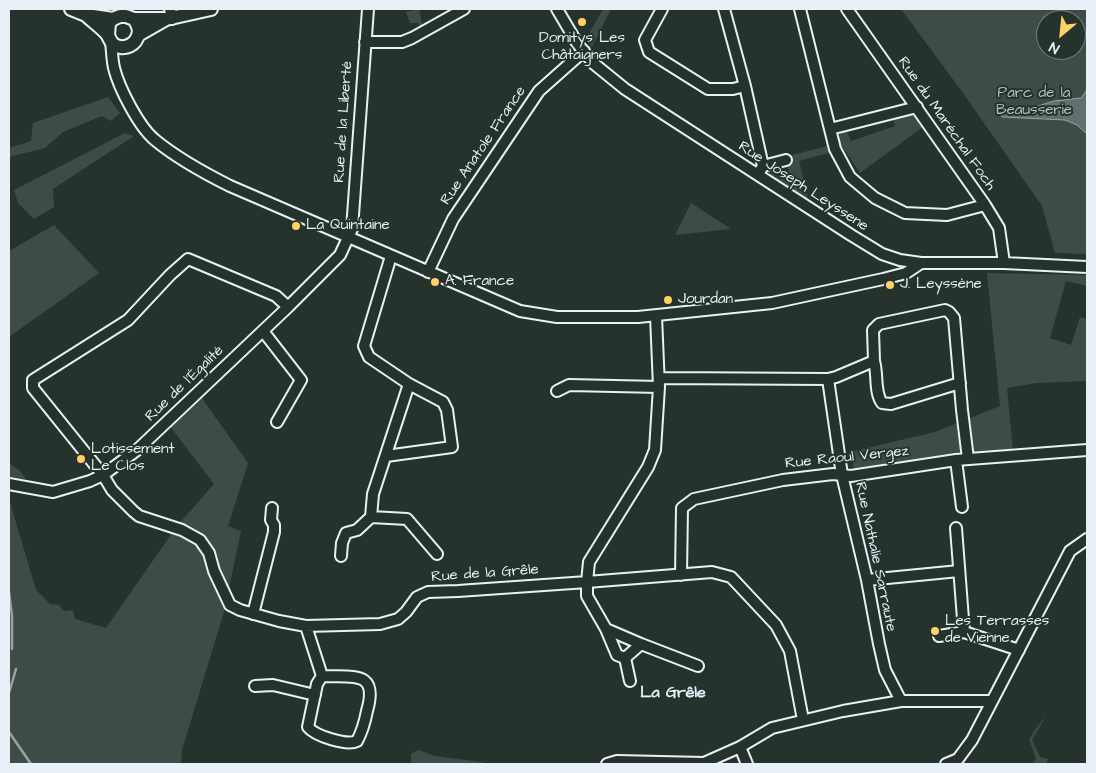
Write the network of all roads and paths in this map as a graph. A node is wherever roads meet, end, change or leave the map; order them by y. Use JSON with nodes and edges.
{"nodes":[{"id":1,"x":71,"y":9,"type":"edge"},
{"id":2,"x":211,"y":9,"type":"edge"},
{"id":3,"x":368,"y":9,"type":"edge"},
{"id":4,"x":464,"y":9,"type":"edge"},
{"id":5,"x":557,"y":9,"type":"edge"},
{"id":6,"x":662,"y":9,"type":"edge"},
{"id":7,"x":724,"y":9,"type":"edge"},
{"id":8,"x":800,"y":9,"type":"edge"},
{"id":9,"x":847,"y":9,"type":"edge"},
{"id":10,"x":86,"y":15,"type":"junction"},
{"id":11,"x":169,"y":16,"type":"edge"},
{"id":12,"x":113,"y":19,"type":"junction"},
{"id":13,"x":134,"y":19,"type":"junction"},
{"id":14,"x":138,"y":35,"type":"junction"},
{"id":15,"x":109,"y":38,"type":"junction"},
{"id":16,"x":365,"y":42,"type":"junction"},
{"id":17,"x":127,"y":46,"type":"junction"},
{"id":18,"x":584,"y":51,"type":"junction"},
{"id":19,"x":113,"y":64,"type":"junction"},
{"id":20,"x":745,"y":86,"type":"junction"},
{"id":21,"x":917,"y":107,"type":"junction"},
{"id":22,"x":830,"y":128,"type":"junction"},
{"id":23,"x":786,"y":160,"type":"dead end"},
{"id":24,"x":761,"y":171,"type":"junction"},
{"id":25,"x":985,"y":205,"type":"junction"},
{"id":26,"x":348,"y":238,"type":"junction"},
{"id":27,"x":391,"y":256,"type":"junction"},
{"id":28,"x":900,"y":260,"type":"junction"},
{"id":29,"x":921,"y":263,"type":"junction"},
{"id":30,"x":1004,"y":263,"type":"junction"},
{"id":31,"x":1087,"y":267,"type":"edge"},
{"id":32,"x":428,"y":272,"type":"junction"},
{"id":33,"x":890,"y":276,"type":"junction"},
{"id":34,"x":288,"y":307,"type":"junction"},
{"id":35,"x":656,"y":316,"type":"junction"},
{"id":36,"x":263,"y":331,"type":"junction"},
{"id":37,"x":874,"y":361,"type":"junction"},
{"id":38,"x":828,"y":379,"type":"junction"},
{"id":39,"x":659,"y":382,"type":"junction"},
{"id":40,"x":960,"y":383,"type":"junction"},
{"id":41,"x":409,"y":384,"type":"junction"},
{"id":42,"x":558,"y":391,"type":"dead end"},
{"id":43,"x":277,"y":422,"type":"dead end"},
{"id":44,"x":1087,"y":450,"type":"edge"},
{"id":45,"x":386,"y":456,"type":"junction"},
{"id":46,"x":968,"y":459,"type":"junction"},
{"id":47,"x":956,"y":460,"type":"junction"},
{"id":48,"x":102,"y":475,"type":"junction"},
{"id":49,"x":842,"y":475,"type":"junction"},
{"id":50,"x":9,"y":484,"type":"edge"},
{"id":51,"x":962,"y":507,"type":"dead end"},
{"id":52,"x":272,"y":508,"type":"dead end"},
{"id":53,"x":371,"y":517,"type":"junction"},
{"id":54,"x":956,"y":528,"type":"dead end"},
{"id":55,"x":1087,"y":539,"type":"edge"},
{"id":56,"x":437,"y":554,"type":"dead end"},
{"id":57,"x":341,"y":556,"type":"dead end"},
{"id":58,"x":959,"y":571,"type":"junction"},
{"id":59,"x":681,"y":575,"type":"junction"},
{"id":60,"x":867,"y":580,"type":"junction"},
{"id":61,"x":587,"y":582,"type":"junction"},
{"id":62,"x":253,"y":614,"type":"junction"},
{"id":63,"x":306,"y":626,"type":"junction"},
{"id":64,"x":606,"y":629,"type":"junction"},
{"id":65,"x":964,"y":632,"type":"junction"},
{"id":66,"x":939,"y":636,"type":"dead end"},
{"id":67,"x":641,"y":644,"type":"junction"},
{"id":68,"x":1019,"y":650,"type":"junction"},
{"id":69,"x":625,"y":658,"type":"junction"},
{"id":70,"x":698,"y":666,"type":"dead end"},
{"id":71,"x":322,"y":676,"type":"junction"},
{"id":72,"x":630,"y":681,"type":"dead end"},
{"id":73,"x":255,"y":686,"type":"dead end"},
{"id":74,"x":315,"y":695,"type":"junction"},
{"id":75,"x":901,"y":701,"type":"junction"},
{"id":76,"x":992,"y":701,"type":"junction"},
{"id":77,"x":803,"y":720,"type":"junction"},
{"id":78,"x":740,"y":747,"type":"junction"},
{"id":79,"x":607,"y":764,"type":"edge"},
{"id":80,"x":747,"y":764,"type":"edge"},
{"id":81,"x":946,"y":764,"type":"edge"}],
"edges":[{"from":1,"to":10,"type":"main road"},
{"from":2,"to":11,"type":"main road"},
{"from":3,"to":16,"type":"street","name":"Rue de la Liberté"},
{"from":4,"to":16,"type":"street"},
{"from":5,"to":18,"type":"street","name":"Rue Joseph Leyssene"},
{"from":6,"to":20,"type":"street"},
{"from":7,"to":20,"type":"street"},
{"from":8,"to":22,"type":"street"},
{"from":9,"to":21,"type":"street","name":"Rue du Maréchal Foch"},
{"from":10,"to":12,"type":"main road"},
{"from":10,"to":15,"type":"main road"},
{"from":11,"to":13,"type":"main road"},
{"from":11,"to":14,"type":"main road"},
{"from":12,"to":13,"type":"main road"},
{"from":12,"to":15,"type":"main road"},
{"from":13,"to":14,"type":"main road"},
{"from":14,"to":17,"type":"main road"},
{"from":15,"to":17,"type":"main road"},
{"from":15,"to":19,"type":"street"},
{"from":16,"to":26,"type":"street","name":"Rue de la Liberté"},
{"from":17,"to":19,"type":"street"},
{"from":18,"to":24,"type":"street","name":"Rue Joseph Leyssene"},
{"from":18,"to":32,"type":"street","name":"Rue Anatole France"},
{"from":19,"to":26,"type":"street"},
{"from":20,"to":24,"type":"street"},
{"from":21,"to":22,"type":"street"},
{"from":21,"to":25,"type":"street","name":"Rue du Maréchal Foch"},
{"from":22,"to":25,"type":"street"},
{"from":23,"to":24,"type":"street"},
{"from":24,"to":28,"type":"street","name":"Rue Joseph Leyssene"},
{"from":25,"to":30,"type":"street","name":"Rue du Maréchal Foch"},
{"from":26,"to":27,"type":"street"},
{"from":26,"to":34,"type":"street","name":"Rue de l'Égalité"},
{"from":27,"to":32,"type":"street"},
{"from":27,"to":41,"type":"street"},
{"from":28,"to":29,"type":"street","name":"Rue Joseph Leyssene"},
{"from":28,"to":33,"type":"street"},
{"from":29,"to":30,"type":"street","name":"Rue Joseph Leyssene"},
{"from":29,"to":33,"type":"street"},
{"from":30,"to":31,"type":"street","name":"Rue Joseph Leyssene"},
{"from":32,"to":35,"type":"street"},
{"from":33,"to":35,"type":"street"},
{"from":34,"to":36,"type":"street","name":"Rue de l'Égalité"},
{"from":34,"to":48,"type":"street","name":"Rue de la Grêle"},
{"from":35,"to":39,"type":"street"},
{"from":36,"to":43,"type":"street"},
{"from":36,"to":48,"type":"street","name":"Rue de l'Égalité"},
{"from":37,"to":38,"type":"street"},
{"from":37,"to":40,"type":"street"},
{"from":37,"to":40,"type":"street"},
{"from":38,"to":39,"type":"street"},
{"from":38,"to":49,"type":"street","name":"Rue Nathalie Sarraute"},
{"from":39,"to":42,"type":"street"},
{"from":39,"to":61,"type":"street"},
{"from":40,"to":46,"type":"street"},
{"from":41,"to":45,"type":"street"},
{"from":41,"to":45,"type":"street"},
{"from":44,"to":46,"type":"street","name":"Rue Raoul Vergez"},
{"from":45,"to":53,"type":"street"},
{"from":46,"to":47,"type":"street","name":"Rue Raoul Vergez"},
{"from":47,"to":49,"type":"street","name":"Rue Raoul Vergez"},
{"from":47,"to":51,"type":"street"},
{"from":48,"to":50,"type":"street","name":"Rue de l'Égalité"},
{"from":48,"to":62,"type":"street","name":"Rue de la Grêle"},
{"from":49,"to":59,"type":"street","name":"Rue Raoul Vergez"},
{"from":49,"to":60,"type":"street","name":"Rue Nathalie Sarraute"},
{"from":52,"to":62,"type":"street"},
{"from":53,"to":56,"type":"street"},
{"from":53,"to":57,"type":"street"},
{"from":54,"to":58,"type":"street"},
{"from":55,"to":68,"type":"street"},
{"from":58,"to":60,"type":"street"},
{"from":58,"to":65,"type":"street"},
{"from":59,"to":61,"type":"street","name":"Rue de la Grêle"},
{"from":59,"to":77,"type":"street","name":"Rue de la Grêle"},
{"from":60,"to":75,"type":"street","name":"Rue Nathalie Sarraute"},
{"from":61,"to":63,"type":"street","name":"Rue de la Grêle"},
{"from":61,"to":64,"type":"street"},
{"from":62,"to":63,"type":"street","name":"Rue de la Grêle"},
{"from":63,"to":71,"type":"street"},
{"from":64,"to":67,"type":"street"},
{"from":64,"to":69,"type":"street"},
{"from":65,"to":66,"type":"street"},
{"from":65,"to":68,"type":"street"},
{"from":67,"to":69,"type":"street"},
{"from":67,"to":70,"type":"street"},
{"from":68,"to":76,"type":"street"},
{"from":69,"to":72,"type":"street"},
{"from":71,"to":74,"type":"street"},
{"from":71,"to":74,"type":"street"},
{"from":73,"to":74,"type":"street"},
{"from":75,"to":76,"type":"street"},
{"from":75,"to":77,"type":"street"},
{"from":76,"to":81,"type":"street"},
{"from":77,"to":78,"type":"street"},
{"from":78,"to":79,"type":"street"},
{"from":78,"to":80,"type":"street"}]}
